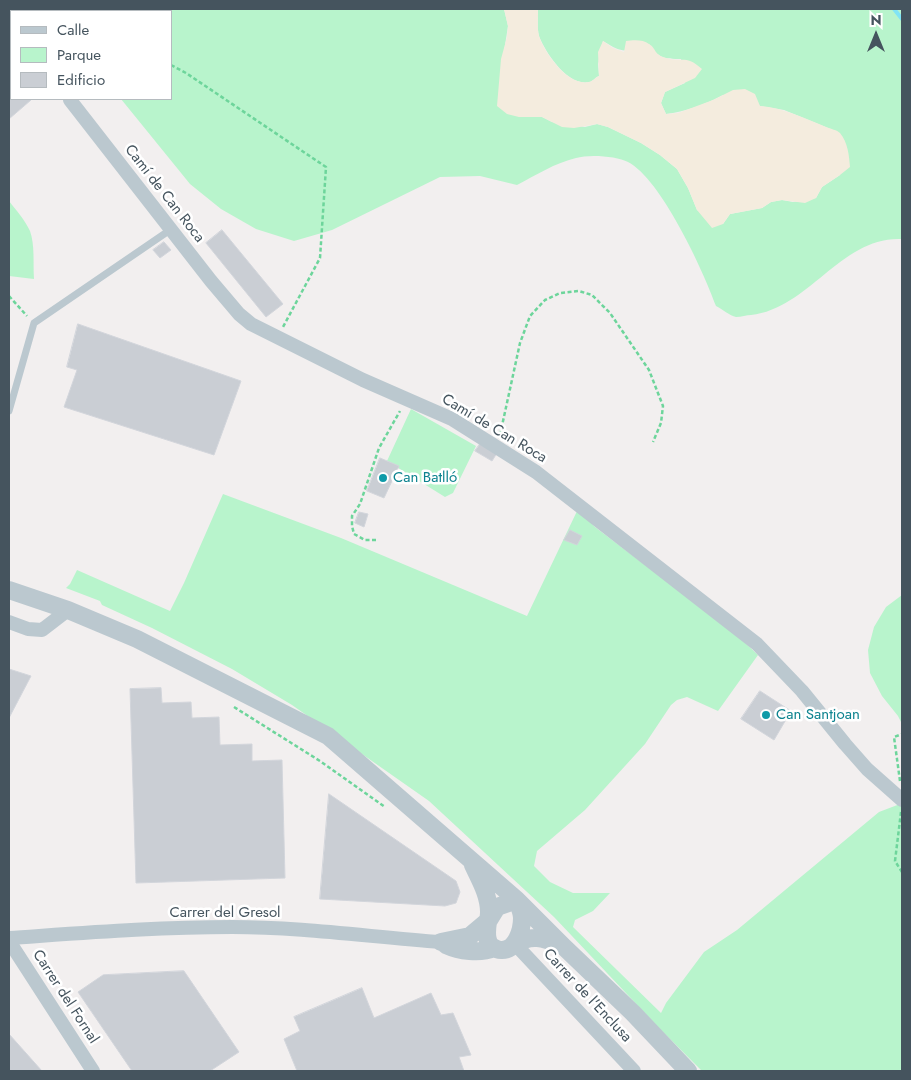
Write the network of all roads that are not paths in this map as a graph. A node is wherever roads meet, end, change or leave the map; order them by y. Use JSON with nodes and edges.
{"nodes":[{"id":1,"x":70,"y":100,"type":"dead end"},
{"id":2,"x":170,"y":230,"type":"junction"},
{"id":3,"x":9,"y":411,"type":"edge"},
{"id":4,"x":9,"y":590,"type":"edge"},
{"id":5,"x":68,"y":610,"type":"junction"},
{"id":6,"x":9,"y":622,"type":"edge"},
{"id":7,"x":902,"y":793,"type":"edge"},
{"id":8,"x":469,"y":858,"type":"junction"},
{"id":9,"x":517,"y":900,"type":"junction"},
{"id":10,"x":489,"y":920,"type":"junction"},
{"id":11,"x":9,"y":939,"type":"edge"},
{"id":12,"x":440,"y":942,"type":"junction"},
{"id":13,"x":516,"y":944,"type":"junction"},
{"id":14,"x":563,"y":946,"type":"junction"},
{"id":15,"x":494,"y":948,"type":"junction"},
{"id":16,"x":93,"y":1071,"type":"edge"},
{"id":17,"x":634,"y":1071,"type":"edge"},
{"id":18,"x":688,"y":1071,"type":"edge"}],
"edges":[{"from":1,"to":2,"type":"street","name":"Camí de Can Roca"},
{"from":2,"to":3,"type":"lane"},
{"from":2,"to":7,"type":"street","name":"Camí de Can Roca"},
{"from":4,"to":5,"type":"street"},
{"from":5,"to":6,"type":"street"},
{"from":5,"to":8,"type":"street"},
{"from":8,"to":9,"type":"street"},
{"from":8,"to":10,"type":"street"},
{"from":9,"to":10,"type":"street"},
{"from":9,"to":13,"type":"street"},
{"from":9,"to":14,"type":"street"},
{"from":10,"to":12,"type":"street"},
{"from":10,"to":15,"type":"street"},
{"from":11,"to":12,"type":"street","name":"Carrer del Gresol"},
{"from":11,"to":16,"type":"street","name":"Carrer del Fornal"},
{"from":12,"to":15,"type":"street"},
{"from":13,"to":14,"type":"street"},
{"from":13,"to":15,"type":"street"},
{"from":13,"to":17,"type":"street","name":"Carrer de l'Enclusa"},
{"from":14,"to":18,"type":"street"}]}
